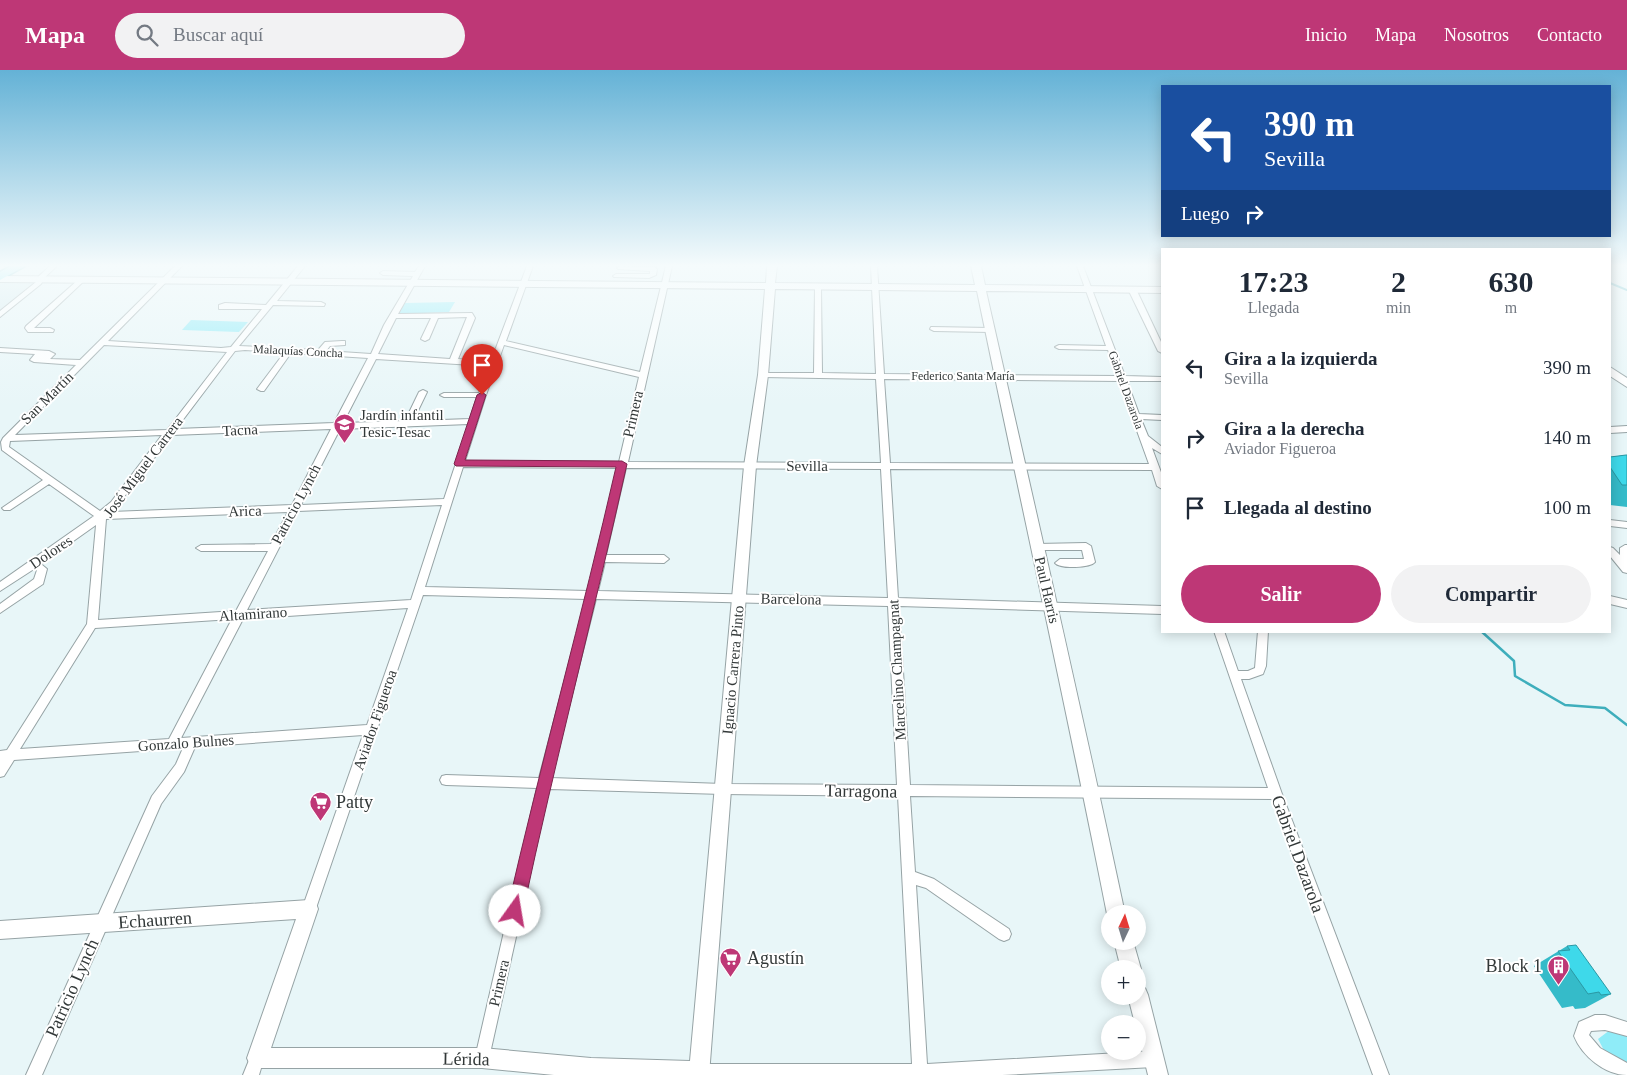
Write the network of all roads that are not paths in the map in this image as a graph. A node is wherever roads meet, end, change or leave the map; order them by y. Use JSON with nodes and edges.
{"nodes":[{"id":1,"x":46,"y":313,"type":"edge"},
{"id":2,"x":132,"y":313,"type":"edge"},
{"id":3,"x":262,"y":313,"type":"edge"},
{"id":4,"x":395,"y":313,"type":"edge"},
{"id":5,"x":513,"y":313,"type":"edge"},
{"id":6,"x":657,"y":313,"type":"edge"},
{"id":7,"x":768,"y":313,"type":"edge"},
{"id":8,"x":817,"y":313,"type":"edge"},
{"id":9,"x":876,"y":313,"type":"edge"},
{"id":10,"x":986,"y":313,"type":"edge"},
{"id":11,"x":1097,"y":313,"type":"edge"},
{"id":12,"x":1144,"y":313,"type":"edge"},
{"id":13,"x":436,"y":315,"type":"junction"},
{"id":14,"x":393,"y":316,"type":"junction"},
{"id":15,"x":934,"y":329,"type":"dead end"},
{"id":16,"x":50,"y":330,"type":"dead end"},
{"id":17,"x":990,"y":330,"type":"junction"},
{"id":18,"x":817,"y":331,"type":"junction"},
{"id":19,"x":827,"y":331,"type":"dead end"},
{"id":20,"x":425,"y":339,"type":"dead end"},
{"id":21,"x":502,"y":342,"type":"junction"},
{"id":22,"x":102,"y":343,"type":"junction"},
{"id":23,"x":342,"y":343,"type":"dead end"},
{"id":24,"x":1059,"y":347,"type":"dead end"},
{"id":25,"x":1110,"y":348,"type":"junction"},
{"id":26,"x":233,"y":349,"type":"junction"},
{"id":27,"x":1161,"y":349,"type":"edge"},
{"id":28,"x":2,"y":351,"type":"edge"},
{"id":29,"x":289,"y":351,"type":"junction"},
{"id":30,"x":321,"y":352,"type":"junction"},
{"id":31,"x":374,"y":355,"type":"junction"},
{"id":32,"x":453,"y":361,"type":"junction"},
{"id":33,"x":83,"y":363,"type":"junction"},
{"id":34,"x":494,"y":364,"type":"junction"},
{"id":35,"x":1611,"y":371,"type":"edge"},
{"id":36,"x":642,"y":375,"type":"junction"},
{"id":37,"x":763,"y":375,"type":"junction"},
{"id":38,"x":818,"y":376,"type":"junction"},
{"id":39,"x":880,"y":376,"type":"junction"},
{"id":40,"x":1000,"y":376,"type":"junction"},
{"id":41,"x":1121,"y":378,"type":"junction"},
{"id":42,"x":1161,"y":379,"type":"edge"},
{"id":43,"x":1627,"y":384,"type":"edge"},
{"id":44,"x":261,"y":389,"type":"dead end"},
{"id":45,"x":422,"y":392,"type":"dead end"},
{"id":46,"x":444,"y":395,"type":"dead end"},
{"id":47,"x":482,"y":395,"type":"junction"},
{"id":48,"x":1136,"y":416,"type":"junction"},
{"id":49,"x":1161,"y":417,"type":"edge"},
{"id":50,"x":474,"y":421,"type":"junction"},
{"id":51,"x":408,"y":423,"type":"junction"},
{"id":52,"x":337,"y":425,"type":"junction"},
{"id":53,"x":1627,"y":429,"type":"edge"},
{"id":54,"x":1611,"y":430,"type":"edge"},
{"id":55,"x":168,"y":433,"type":"junction"},
{"id":56,"x":1143,"y":437,"type":"junction"},
{"id":57,"x":7,"y":438,"type":"junction"},
{"id":58,"x":1161,"y":450,"type":"edge"},
{"id":59,"x":459,"y":464,"type":"junction"},
{"id":60,"x":622,"y":464,"type":"junction"},
{"id":61,"x":885,"y":465,"type":"junction"},
{"id":62,"x":750,"y":466,"type":"junction"},
{"id":63,"x":1020,"y":466,"type":"junction"},
{"id":64,"x":1155,"y":467,"type":"junction"},
{"id":65,"x":48,"y":481,"type":"junction"},
{"id":66,"x":1161,"y":483,"type":"edge"},
{"id":67,"x":448,"y":502,"type":"junction"},
{"id":68,"x":7,"y":508,"type":"dead end"},
{"id":69,"x":293,"y":510,"type":"junction"},
{"id":70,"x":102,"y":516,"type":"junction"},
{"id":71,"x":1611,"y":523,"type":"edge"},
{"id":72,"x":1627,"y":525,"type":"edge"},
{"id":73,"x":1037,"y":546,"type":"junction"},
{"id":74,"x":274,"y":547,"type":"junction"},
{"id":75,"x":202,"y":548,"type":"dead end"},
{"id":76,"x":1625,"y":548,"type":"dead end"},
{"id":77,"x":1611,"y":551,"type":"edge"},
{"id":78,"x":600,"y":558,"type":"junction"},
{"id":79,"x":664,"y":559,"type":"dead end"},
{"id":80,"x":1060,"y":563,"type":"dead end"},
{"id":81,"x":34,"y":564,"type":"junction"},
{"id":82,"x":1626,"y":568,"type":"edge"},
{"id":83,"x":0,"y":587,"type":"edge"},
{"id":84,"x":418,"y":591,"type":"junction"},
{"id":85,"x":592,"y":595,"type":"junction"},
{"id":86,"x":739,"y":598,"type":"junction"},
{"id":87,"x":1611,"y":600,"type":"edge"},
{"id":88,"x":893,"y":602,"type":"junction"},
{"id":89,"x":414,"y":604,"type":"junction"},
{"id":90,"x":1627,"y":604,"type":"edge"},
{"id":91,"x":1050,"y":607,"type":"junction"},
{"id":92,"x":0,"y":609,"type":"edge"},
{"id":93,"x":1161,"y":610,"type":"edge"},
{"id":94,"x":238,"y":615,"type":"junction"},
{"id":95,"x":92,"y":624,"type":"junction"},
{"id":96,"x":1220,"y":633,"type":"edge"},
{"id":97,"x":1263,"y":633,"type":"edge"},
{"id":98,"x":1234,"y":675,"type":"junction"},
{"id":99,"x":372,"y":730,"type":"junction"},
{"id":100,"x":192,"y":742,"type":"junction"},
{"id":101,"x":173,"y":743,"type":"junction"},
{"id":102,"x":5,"y":756,"type":"edge"},
{"id":103,"x":0,"y":772,"type":"edge"},
{"id":104,"x":446,"y":780,"type":"dead end"},
{"id":105,"x":544,"y":783,"type":"junction"},
{"id":106,"x":723,"y":789,"type":"junction"},
{"id":107,"x":904,"y":792,"type":"junction"},
{"id":108,"x":1090,"y":792,"type":"junction"},
{"id":109,"x":1276,"y":794,"type":"junction"},
{"id":110,"x":909,"y":877,"type":"junction"},
{"id":111,"x":1114,"y":905,"type":"edge"},
{"id":112,"x":309,"y":909,"type":"junction"},
{"id":113,"x":100,"y":923,"type":"junction"},
{"id":114,"x":0,"y":930,"type":"edge"},
{"id":115,"x":1004,"y":934,"type":"dead end"},
{"id":116,"x":1140,"y":1005,"type":"edge"},
{"id":117,"x":1627,"y":1029,"type":"edge"},
{"id":118,"x":482,"y":1058,"type":"junction"},
{"id":119,"x":254,"y":1067,"type":"edge"},
{"id":120,"x":1156,"y":1067,"type":"edge"},
{"id":121,"x":1612,"y":1070,"type":"edge"},
{"id":122,"x":1627,"y":1072,"type":"edge"},
{"id":123,"x":699,"y":1073,"type":"edge"},
{"id":124,"x":920,"y":1073,"type":"edge"},
{"id":125,"x":34,"y":1075,"type":"edge"},
{"id":126,"x":1381,"y":1075,"type":"edge"}],
"edges":[{"from":1,"to":16,"type":"street"},
{"from":2,"to":22,"type":"street","name":"San Martín"},
{"from":3,"to":26,"type":"street","name":"José Miguel Carrera"},
{"from":4,"to":14,"type":"street","name":"Patricio Lynch"},
{"from":5,"to":21,"type":"street","name":"Aviador Figueroa"},
{"from":6,"to":36,"type":"street","name":"Primera"},
{"from":7,"to":37,"type":"street","name":"Ignacio Carrera Pinto"},
{"from":8,"to":18,"type":"street"},
{"from":9,"to":39,"type":"street","name":"Marcelino Champagnat"},
{"from":10,"to":17,"type":"street","name":"Paul Harris"},
{"from":11,"to":25,"type":"street","name":"Gabriel Dazarola"},
{"from":12,"to":27,"type":"street"},
{"from":13,"to":14,"type":"street"},
{"from":13,"to":20,"type":"street"},
{"from":13,"to":32,"type":"street"},
{"from":14,"to":31,"type":"street","name":"Patricio Lynch"},
{"from":15,"to":17,"type":"street"},
{"from":17,"to":40,"type":"street","name":"Paul Harris"},
{"from":18,"to":19,"type":"street"},
{"from":18,"to":38,"type":"street"},
{"from":21,"to":34,"type":"street","name":"Aviador Figueroa"},
{"from":21,"to":36,"type":"street"},
{"from":22,"to":26,"type":"street","name":"Malaquías Concha"},
{"from":22,"to":33,"type":"street","name":"San Martín"},
{"from":23,"to":30,"type":"street"},
{"from":24,"to":25,"type":"street"},
{"from":25,"to":41,"type":"street","name":"Gabriel Dazarola"},
{"from":26,"to":29,"type":"street","name":"Malaquías Concha"},
{"from":26,"to":55,"type":"street","name":"José Miguel Carrera"},
{"from":28,"to":33,"type":"street"},
{"from":29,"to":30,"type":"street","name":"Malaquías Concha"},
{"from":29,"to":44,"type":"street"},
{"from":30,"to":31,"type":"street","name":"Malaquías Concha"},
{"from":31,"to":32,"type":"street","name":"Malaquías Concha"},
{"from":31,"to":52,"type":"street","name":"Patricio Lynch"},
{"from":32,"to":34,"type":"street","name":"Malaquías Concha"},
{"from":33,"to":57,"type":"street","name":"San Martín"},
{"from":34,"to":47,"type":"street","name":"Aviador Figueroa"},
{"from":35,"to":43,"type":"street"},
{"from":36,"to":60,"type":"street","name":"Primera"},
{"from":37,"to":38,"type":"street","name":"Federico Santa María"},
{"from":37,"to":62,"type":"street","name":"Ignacio Carrera Pinto"},
{"from":38,"to":39,"type":"street","name":"Federico Santa María"},
{"from":39,"to":40,"type":"street","name":"Federico Santa María"},
{"from":39,"to":61,"type":"street","name":"Marcelino Champagnat"},
{"from":40,"to":41,"type":"street","name":"Federico Santa María"},
{"from":40,"to":63,"type":"street","name":"Paul Harris"},
{"from":41,"to":42,"type":"street","name":"Federico Santa María"},
{"from":41,"to":48,"type":"street","name":"Gabriel Dazarola"},
{"from":45,"to":51,"type":"street"},
{"from":46,"to":47,"type":"street"},
{"from":47,"to":50,"type":"street","name":"Aviador Figueroa"},
{"from":48,"to":49,"type":"street"},
{"from":48,"to":56,"type":"street","name":"Gabriel Dazarola"},
{"from":50,"to":51,"type":"street","name":"Tacna"},
{"from":50,"to":59,"type":"street","name":"Aviador Figueroa"},
{"from":51,"to":52,"type":"street","name":"Tacna"},
{"from":52,"to":55,"type":"street","name":"Tacna"},
{"from":52,"to":69,"type":"street","name":"Patricio Lynch"},
{"from":53,"to":54,"type":"street"},
{"from":55,"to":57,"type":"street","name":"Tacna"},
{"from":55,"to":70,"type":"street","name":"José Miguel Carrera"},
{"from":56,"to":58,"type":"street"},
{"from":56,"to":64,"type":"street","name":"Gabriel Dazarola"},
{"from":57,"to":65,"type":"street"},
{"from":59,"to":60,"type":"street","name":"Sevilla"},
{"from":59,"to":67,"type":"street","name":"Aviador Figueroa"},
{"from":60,"to":62,"type":"street","name":"Sevilla"},
{"from":60,"to":78,"type":"street","name":"Primera"},
{"from":61,"to":62,"type":"street","name":"Sevilla"},
{"from":61,"to":63,"type":"street","name":"Sevilla"},
{"from":61,"to":88,"type":"street","name":"Marcelino Champagnat"},
{"from":62,"to":86,"type":"street","name":"Ignacio Carrera Pinto"},
{"from":63,"to":64,"type":"street","name":"Sevilla"},
{"from":63,"to":73,"type":"street","name":"Paul Harris"},
{"from":64,"to":66,"type":"street","name":"Gabriel Dazarola"},
{"from":65,"to":68,"type":"street"},
{"from":65,"to":70,"type":"street"},
{"from":67,"to":69,"type":"street","name":"Arica"},
{"from":67,"to":84,"type":"street","name":"Aviador Figueroa"},
{"from":69,"to":70,"type":"street","name":"Arica"},
{"from":69,"to":74,"type":"street","name":"Patricio Lynch"},
{"from":70,"to":81,"type":"street","name":"Dolores"},
{"from":70,"to":95,"type":"street","name":"José Miguel Carrera"},
{"from":71,"to":72,"type":"street"},
{"from":73,"to":80,"type":"street"},
{"from":73,"to":91,"type":"street","name":"Paul Harris"},
{"from":74,"to":75,"type":"street"},
{"from":74,"to":94,"type":"street","name":"Patricio Lynch"},
{"from":76,"to":82,"type":"street"},
{"from":77,"to":82,"type":"street"},
{"from":78,"to":79,"type":"street"},
{"from":78,"to":85,"type":"street","name":"Primera"},
{"from":81,"to":83,"type":"street","name":"Dolores"},
{"from":81,"to":92,"type":"street"},
{"from":84,"to":85,"type":"street","name":"Barcelona"},
{"from":84,"to":89,"type":"street","name":"Aviador Figueroa"},
{"from":85,"to":86,"type":"street","name":"Barcelona"},
{"from":85,"to":105,"type":"street","name":"Primera"},
{"from":86,"to":88,"type":"street","name":"Barcelona"},
{"from":86,"to":106,"type":"street","name":"Ignacio Carrera Pinto"},
{"from":87,"to":90,"type":"street"},
{"from":88,"to":91,"type":"street","name":"Barcelona"},
{"from":88,"to":107,"type":"street","name":"Marcelino Champagnat"},
{"from":89,"to":94,"type":"street","name":"Altamirano"},
{"from":89,"to":99,"type":"street","name":"Aviador Figueroa"},
{"from":91,"to":93,"type":"street","name":"Barcelona"},
{"from":91,"to":108,"type":"street","name":"Paul Harris"},
{"from":94,"to":95,"type":"street","name":"Altamirano"},
{"from":94,"to":101,"type":"street","name":"Patricio Lynch"},
{"from":95,"to":102,"type":"street","name":"José Miguel Carrera"},
{"from":96,"to":98,"type":"street","name":"Gabriel Dazarola"},
{"from":97,"to":98,"type":"street"},
{"from":98,"to":109,"type":"street","name":"Gabriel Dazarola"},
{"from":99,"to":100,"type":"street","name":"Gonzalo Bulnes"},
{"from":99,"to":112,"type":"street","name":"Aviador Figueroa"},
{"from":100,"to":101,"type":"street","name":"Gonzalo Bulnes"},
{"from":100,"to":113,"type":"street","name":"Patricio Lynch"},
{"from":101,"to":102,"type":"street","name":"Gonzalo Bulnes"},
{"from":102,"to":103,"type":"street","name":"José Miguel Carrera"},
{"from":104,"to":105,"type":"street","name":"Tarragona"},
{"from":105,"to":106,"type":"street","name":"Tarragona"},
{"from":105,"to":118,"type":"street","name":"Primera"},
{"from":106,"to":107,"type":"street","name":"Tarragona"},
{"from":106,"to":123,"type":"street","name":"Ignacio Carrera Pinto"},
{"from":107,"to":108,"type":"street","name":"Tarragona"},
{"from":107,"to":110,"type":"street","name":"Marcelino Champagnat"},
{"from":108,"to":109,"type":"street","name":"Tarragona"},
{"from":108,"to":111,"type":"street","name":"Paul Harris"},
{"from":109,"to":126,"type":"street","name":"Gabriel Dazarola"},
{"from":110,"to":115,"type":"street"},
{"from":110,"to":124,"type":"street","name":"Marcelino Champagnat"},
{"from":112,"to":113,"type":"street","name":"Echaurren"},
{"from":112,"to":119,"type":"street","name":"Aviador Figueroa"},
{"from":113,"to":114,"type":"street","name":"Echaurren"},
{"from":113,"to":125,"type":"street","name":"Patricio Lynch"},
{"from":116,"to":120,"type":"street"},
{"from":117,"to":121,"type":"street"},
{"from":118,"to":119,"type":"street","name":"Lérida"},
{"from":118,"to":123,"type":"street","name":"Lérida"},
{"from":120,"to":124,"type":"street","name":"Lérida"},
{"from":121,"to":122,"type":"street"},
{"from":123,"to":124,"type":"street","name":"Lérida"}]}
